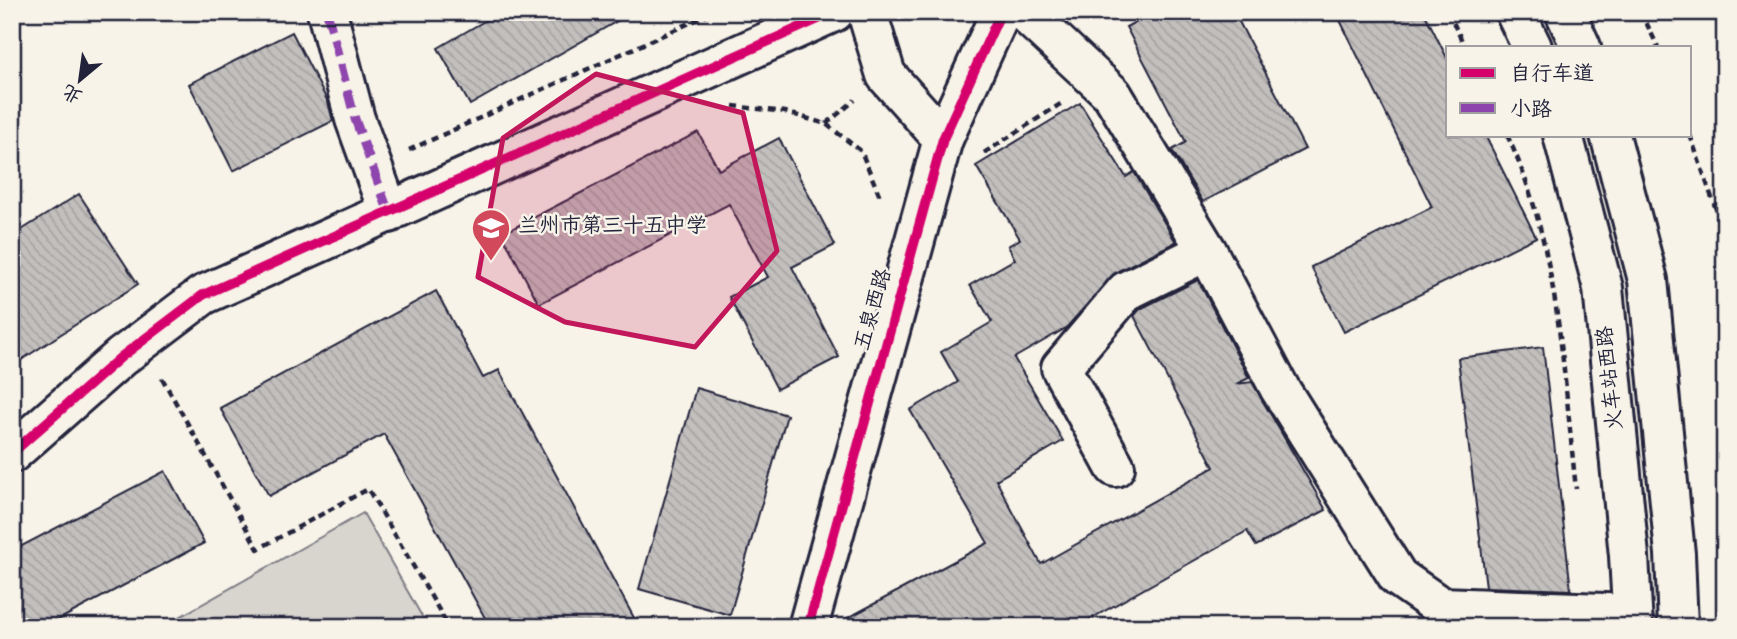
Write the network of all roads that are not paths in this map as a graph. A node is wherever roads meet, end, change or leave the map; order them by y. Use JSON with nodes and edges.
{"nodes":[{"id":1,"x":327,"y":12,"type":"edge"},
{"id":2,"x":867,"y":12,"type":"edge"},
{"id":3,"x":1001,"y":12,"type":"edge"},
{"id":4,"x":1024,"y":12,"type":"edge"},
{"id":5,"x":1515,"y":12,"type":"edge"},
{"id":6,"x":1565,"y":12,"type":"edge"},
{"id":7,"x":830,"y":15,"type":"edge"},
{"id":8,"x":1532,"y":46,"type":"edge"},
{"id":9,"x":1581,"y":46,"type":"edge"},
{"id":10,"x":1563,"y":136,"type":"edge"},
{"id":11,"x":1609,"y":136,"type":"edge"},
{"id":12,"x":943,"y":139,"type":"junction"},
{"id":13,"x":389,"y":213,"type":"junction"},
{"id":14,"x":1208,"y":251,"type":"junction"},
{"id":15,"x":12,"y":453,"type":"edge"},
{"id":16,"x":1115,"y":467,"type":"dead end"},
{"id":17,"x":1632,"y":620,"type":"edge"},
{"id":18,"x":808,"y":627,"type":"edge"},
{"id":19,"x":1678,"y":627,"type":"edge"}],
"edges":[{"from":1,"to":13,"type":"street"},
{"from":2,"to":12,"type":"street"},
{"from":3,"to":12,"type":"street","name":"五泉西路"},
{"from":4,"to":14,"type":"street"},
{"from":5,"to":8,"type":"street"},
{"from":6,"to":9,"type":"street"},
{"from":7,"to":13,"type":"street"},
{"from":10,"to":17,"type":"street","name":"火车站西路"},
{"from":11,"to":19,"type":"street"},
{"from":12,"to":18,"type":"street","name":"五泉西路"},
{"from":13,"to":15,"type":"street"},
{"from":14,"to":16,"type":"street"},
{"from":14,"to":17,"type":"street"}]}
